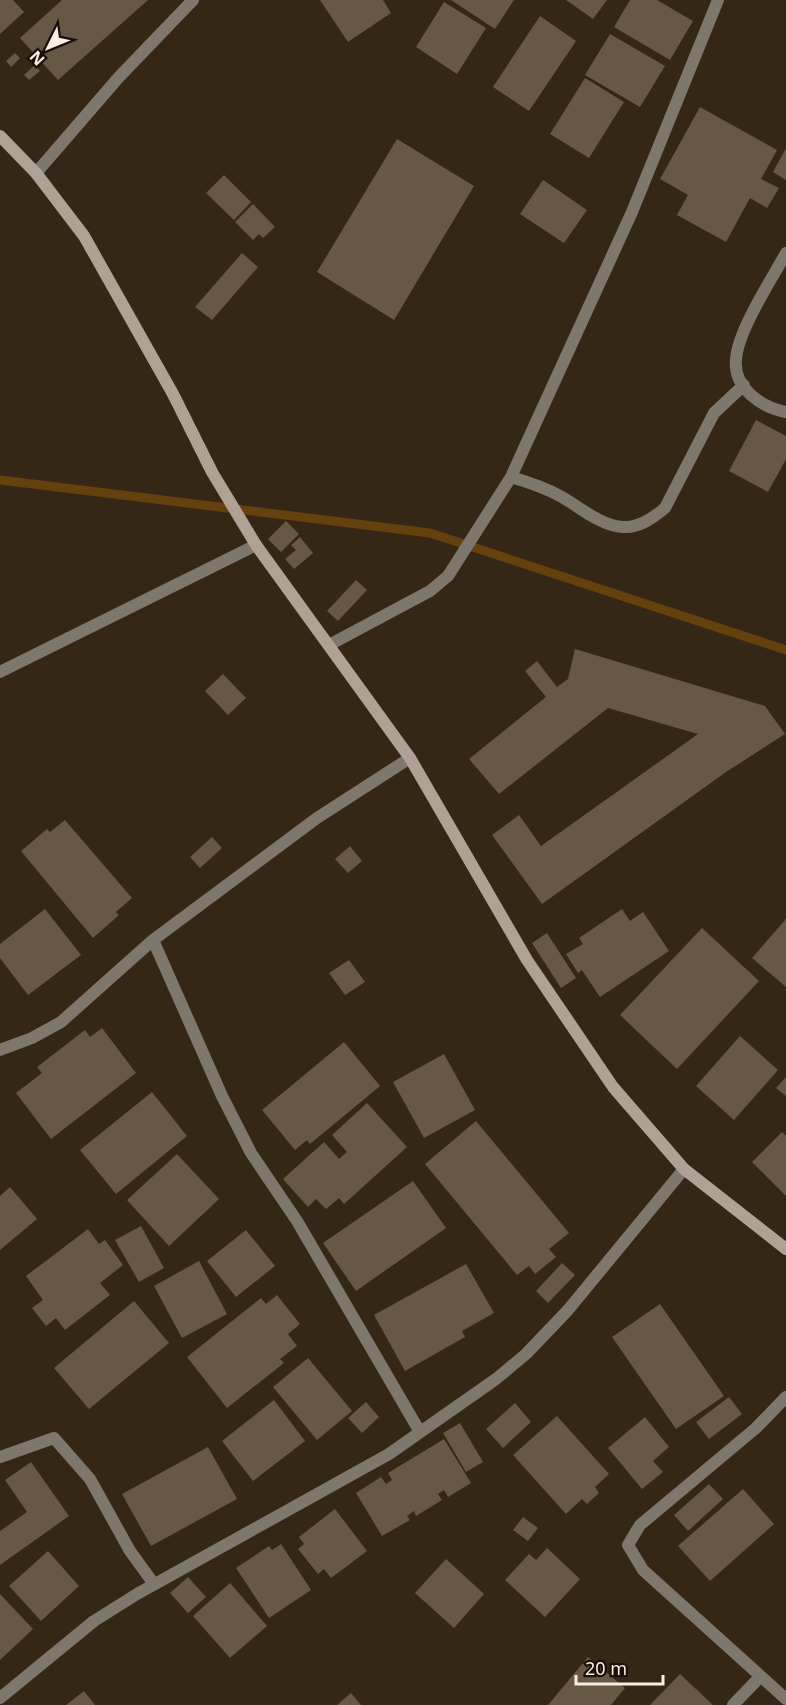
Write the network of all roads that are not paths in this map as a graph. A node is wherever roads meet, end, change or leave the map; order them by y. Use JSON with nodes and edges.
{"nodes":[{"id":1,"x":193,"y":0,"type":"edge"},
{"id":2,"x":718,"y":0,"type":"edge"},
{"id":3,"x":0,"y":136,"type":"edge"},
{"id":4,"x":36,"y":173,"type":"junction"},
{"id":5,"x":786,"y":253,"type":"edge"},
{"id":6,"x":744,"y":385,"type":"junction"},
{"id":7,"x":786,"y":412,"type":"edge"},
{"id":8,"x":511,"y":477,"type":"junction"},
{"id":9,"x":256,"y":545,"type":"junction"},
{"id":10,"x":329,"y":645,"type":"junction"},
{"id":11,"x":0,"y":672,"type":"edge"},
{"id":12,"x":410,"y":758,"type":"junction"},
{"id":13,"x":153,"y":940,"type":"junction"},
{"id":14,"x":0,"y":1050,"type":"edge"},
{"id":15,"x":684,"y":1168,"type":"junction"},
{"id":16,"x":786,"y":1249,"type":"edge"},
{"id":17,"x":786,"y":1397,"type":"edge"},
{"id":18,"x":420,"y":1432,"type":"junction"},
{"id":19,"x":0,"y":1458,"type":"edge"},
{"id":20,"x":154,"y":1584,"type":"junction"},
{"id":21,"x":760,"y":1677,"type":"junction"},
{"id":22,"x":0,"y":1698,"type":"edge"},
{"id":23,"x":786,"y":1699,"type":"edge"},
{"id":24,"x":733,"y":1705,"type":"edge"}],
"edges":[{"from":1,"to":4,"type":"street"},
{"from":2,"to":8,"type":"street"},
{"from":3,"to":4,"type":"street"},
{"from":4,"to":9,"type":"street"},
{"from":5,"to":6,"type":"street"},
{"from":6,"to":7,"type":"street"},
{"from":6,"to":8,"type":"street"},
{"from":8,"to":10,"type":"street"},
{"from":9,"to":10,"type":"street"},
{"from":9,"to":11,"type":"street"},
{"from":10,"to":12,"type":"street"},
{"from":12,"to":13,"type":"street"},
{"from":12,"to":15,"type":"street"},
{"from":13,"to":14,"type":"street"},
{"from":13,"to":18,"type":"street"},
{"from":15,"to":16,"type":"street"},
{"from":15,"to":18,"type":"street"},
{"from":17,"to":21,"type":"street"},
{"from":18,"to":20,"type":"street"},
{"from":19,"to":20,"type":"street"},
{"from":20,"to":22,"type":"street"},
{"from":21,"to":23,"type":"street"},
{"from":21,"to":24,"type":"street"}]}
